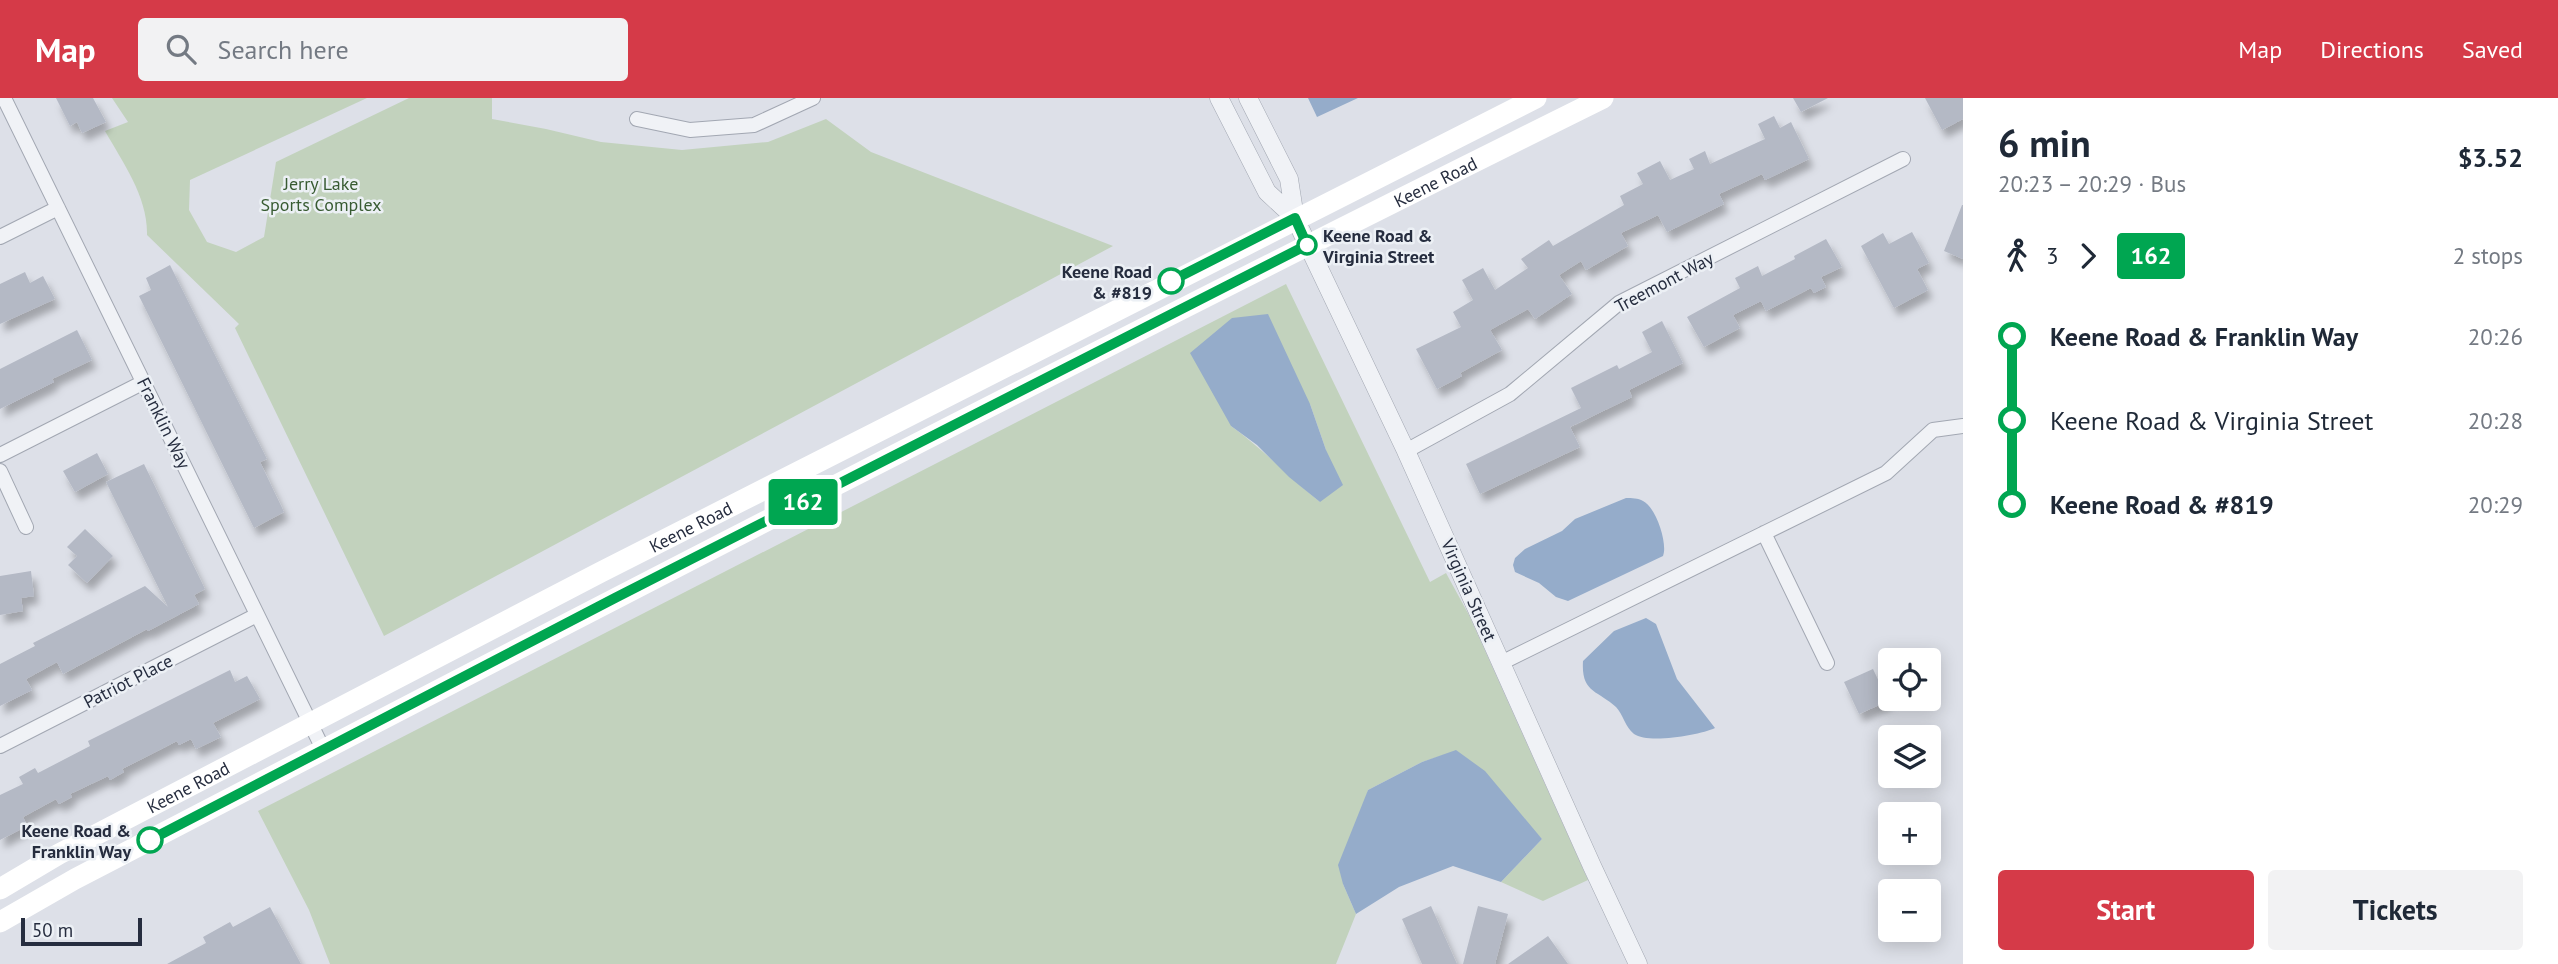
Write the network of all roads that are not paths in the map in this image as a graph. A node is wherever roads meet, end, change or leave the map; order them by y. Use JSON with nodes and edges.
{"nodes":[{"id":1,"x":5,"y":98,"type":"edge"},
{"id":2,"x":813,"y":98,"type":"edge"},
{"id":3,"x":1219,"y":98,"type":"edge"},
{"id":4,"x":1248,"y":98,"type":"edge"},
{"id":5,"x":1536,"y":98,"type":"edge"},
{"id":6,"x":1603,"y":98,"type":"edge"},
{"id":7,"x":637,"y":119,"type":"dead end"},
{"id":8,"x":1903,"y":159,"type":"dead end"},
{"id":9,"x":58,"y":208,"type":"junction"},
{"id":10,"x":1295,"y":218,"type":"junction"},
{"id":11,"x":0,"y":237,"type":"edge"},
{"id":12,"x":1307,"y":245,"type":"junction"},
{"id":13,"x":144,"y":382,"type":"junction"},
{"id":14,"x":1963,"y":426,"type":"edge"},
{"id":15,"x":1406,"y":451,"type":"junction"},
{"id":16,"x":0,"y":455,"type":"edge"},
{"id":17,"x":0,"y":471,"type":"edge"},
{"id":18,"x":26,"y":527,"type":"dead end"},
{"id":19,"x":1764,"y":533,"type":"junction"},
{"id":20,"x":257,"y":615,"type":"junction"},
{"id":21,"x":1501,"y":663,"type":"junction"},
{"id":22,"x":1827,"y":663,"type":"dead end"},
{"id":23,"x":310,"y":724,"type":"junction"},
{"id":24,"x":0,"y":746,"type":"edge"},
{"id":25,"x":323,"y":749,"type":"junction"},
{"id":26,"x":0,"y":889,"type":"edge"},
{"id":27,"x":0,"y":922,"type":"edge"},
{"id":28,"x":1639,"y":964,"type":"edge"}],
"edges":[{"from":1,"to":9,"type":"street","name":"Franklin Way"},
{"from":2,"to":7,"type":"street"},
{"from":3,"to":10,"type":"street"},
{"from":4,"to":10,"type":"street"},
{"from":5,"to":10,"type":"main road","name":"Keene Road"},
{"from":6,"to":12,"type":"main road","name":"Keene Road"},
{"from":8,"to":15,"type":"street","name":"Treemont Way"},
{"from":9,"to":11,"type":"street"},
{"from":9,"to":13,"type":"street","name":"Franklin Way"},
{"from":10,"to":12,"type":"street","name":"Virginia Street"},
{"from":10,"to":23,"type":"main road","name":"Keene Road"},
{"from":12,"to":15,"type":"street","name":"Virginia Street"},
{"from":12,"to":25,"type":"main road","name":"Keene Road"},
{"from":13,"to":16,"type":"street"},
{"from":13,"to":20,"type":"street","name":"Franklin Way"},
{"from":14,"to":19,"type":"street"},
{"from":15,"to":21,"type":"street","name":"Virginia Street"},
{"from":17,"to":18,"type":"street"},
{"from":19,"to":21,"type":"street"},
{"from":19,"to":22,"type":"street"},
{"from":20,"to":23,"type":"street","name":"Franklin Way"},
{"from":20,"to":24,"type":"street","name":"Patriot Place"},
{"from":21,"to":28,"type":"street","name":"Virginia Street"},
{"from":23,"to":25,"type":"street","name":"Franklin Way"},
{"from":23,"to":26,"type":"main road","name":"Keene Road"},
{"from":25,"to":27,"type":"main road","name":"Keene Road"}]}
